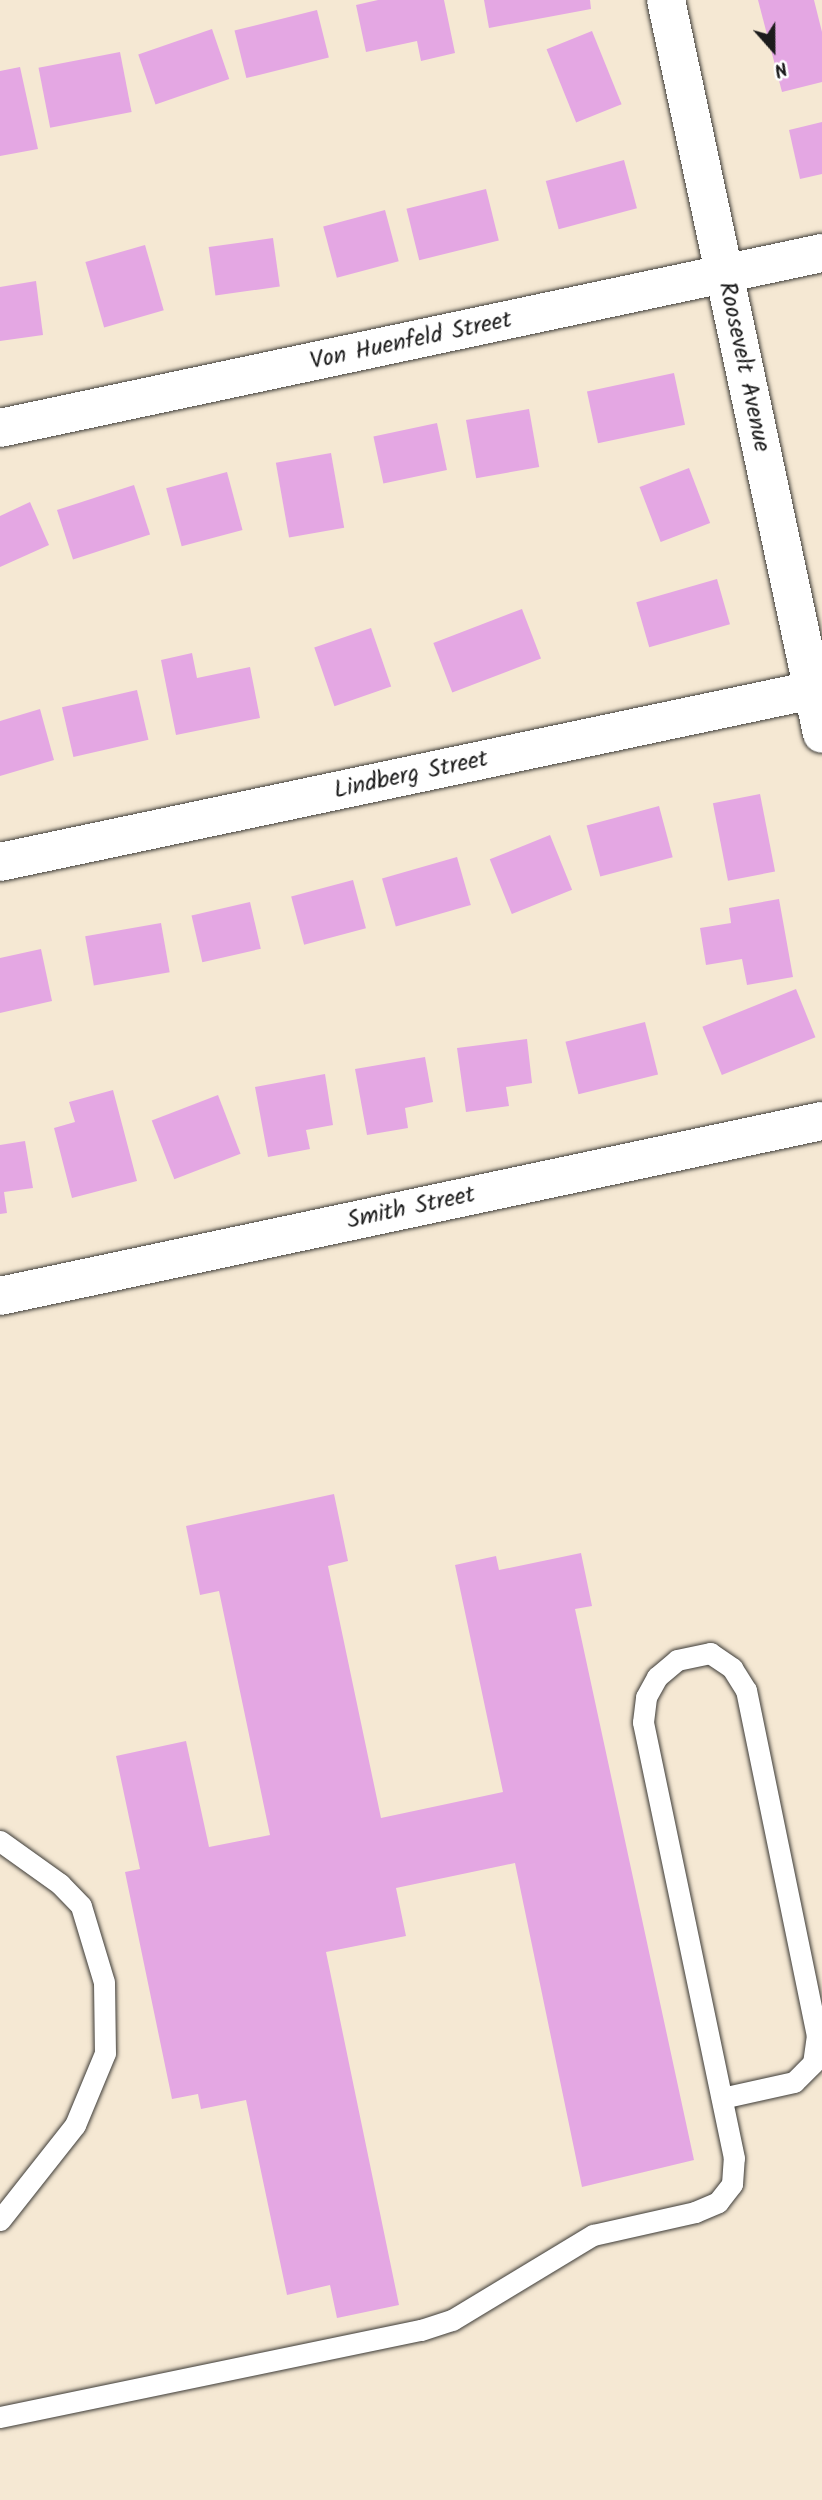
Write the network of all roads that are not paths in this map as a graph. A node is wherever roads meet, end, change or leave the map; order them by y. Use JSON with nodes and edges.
{"nodes":[{"id":1,"x":666,"y":0,"type":"edge"},
{"id":2,"x":822,"y":254,"type":"edge"},
{"id":3,"x":725,"y":274,"type":"junction"},
{"id":4,"x":0,"y":428,"type":"edge"},
{"id":5,"x":817,"y":689,"type":"edge"},
{"id":6,"x":822,"y":734,"type":"edge"},
{"id":7,"x":0,"y":862,"type":"edge"},
{"id":8,"x":822,"y":1121,"type":"edge"},
{"id":9,"x":0,"y":1296,"type":"edge"},
{"id":10,"x":0,"y":1841,"type":"edge"},
{"id":11,"x":722,"y":2098,"type":"junction"},
{"id":12,"x":0,"y":2220,"type":"edge"},
{"id":13,"x":0,"y":2417,"type":"edge"}],
"edges":[{"from":1,"to":3,"type":"street","name":"Roosevelt Avenue"},
{"from":2,"to":3,"type":"street","name":"Von Huenfeld Street"},
{"from":3,"to":4,"type":"street","name":"Von Huenfeld Street"},
{"from":3,"to":5,"type":"street","name":"Roosevelt Avenue"},
{"from":5,"to":6,"type":"street","name":"Roosevelt Avenue"},
{"from":5,"to":7,"type":"street","name":"Lindberg Street"},
{"from":8,"to":9,"type":"street","name":"Smith Street"},
{"from":10,"to":12,"type":"lane"},
{"from":11,"to":11,"type":"lane"},
{"from":11,"to":13,"type":"lane"}]}
